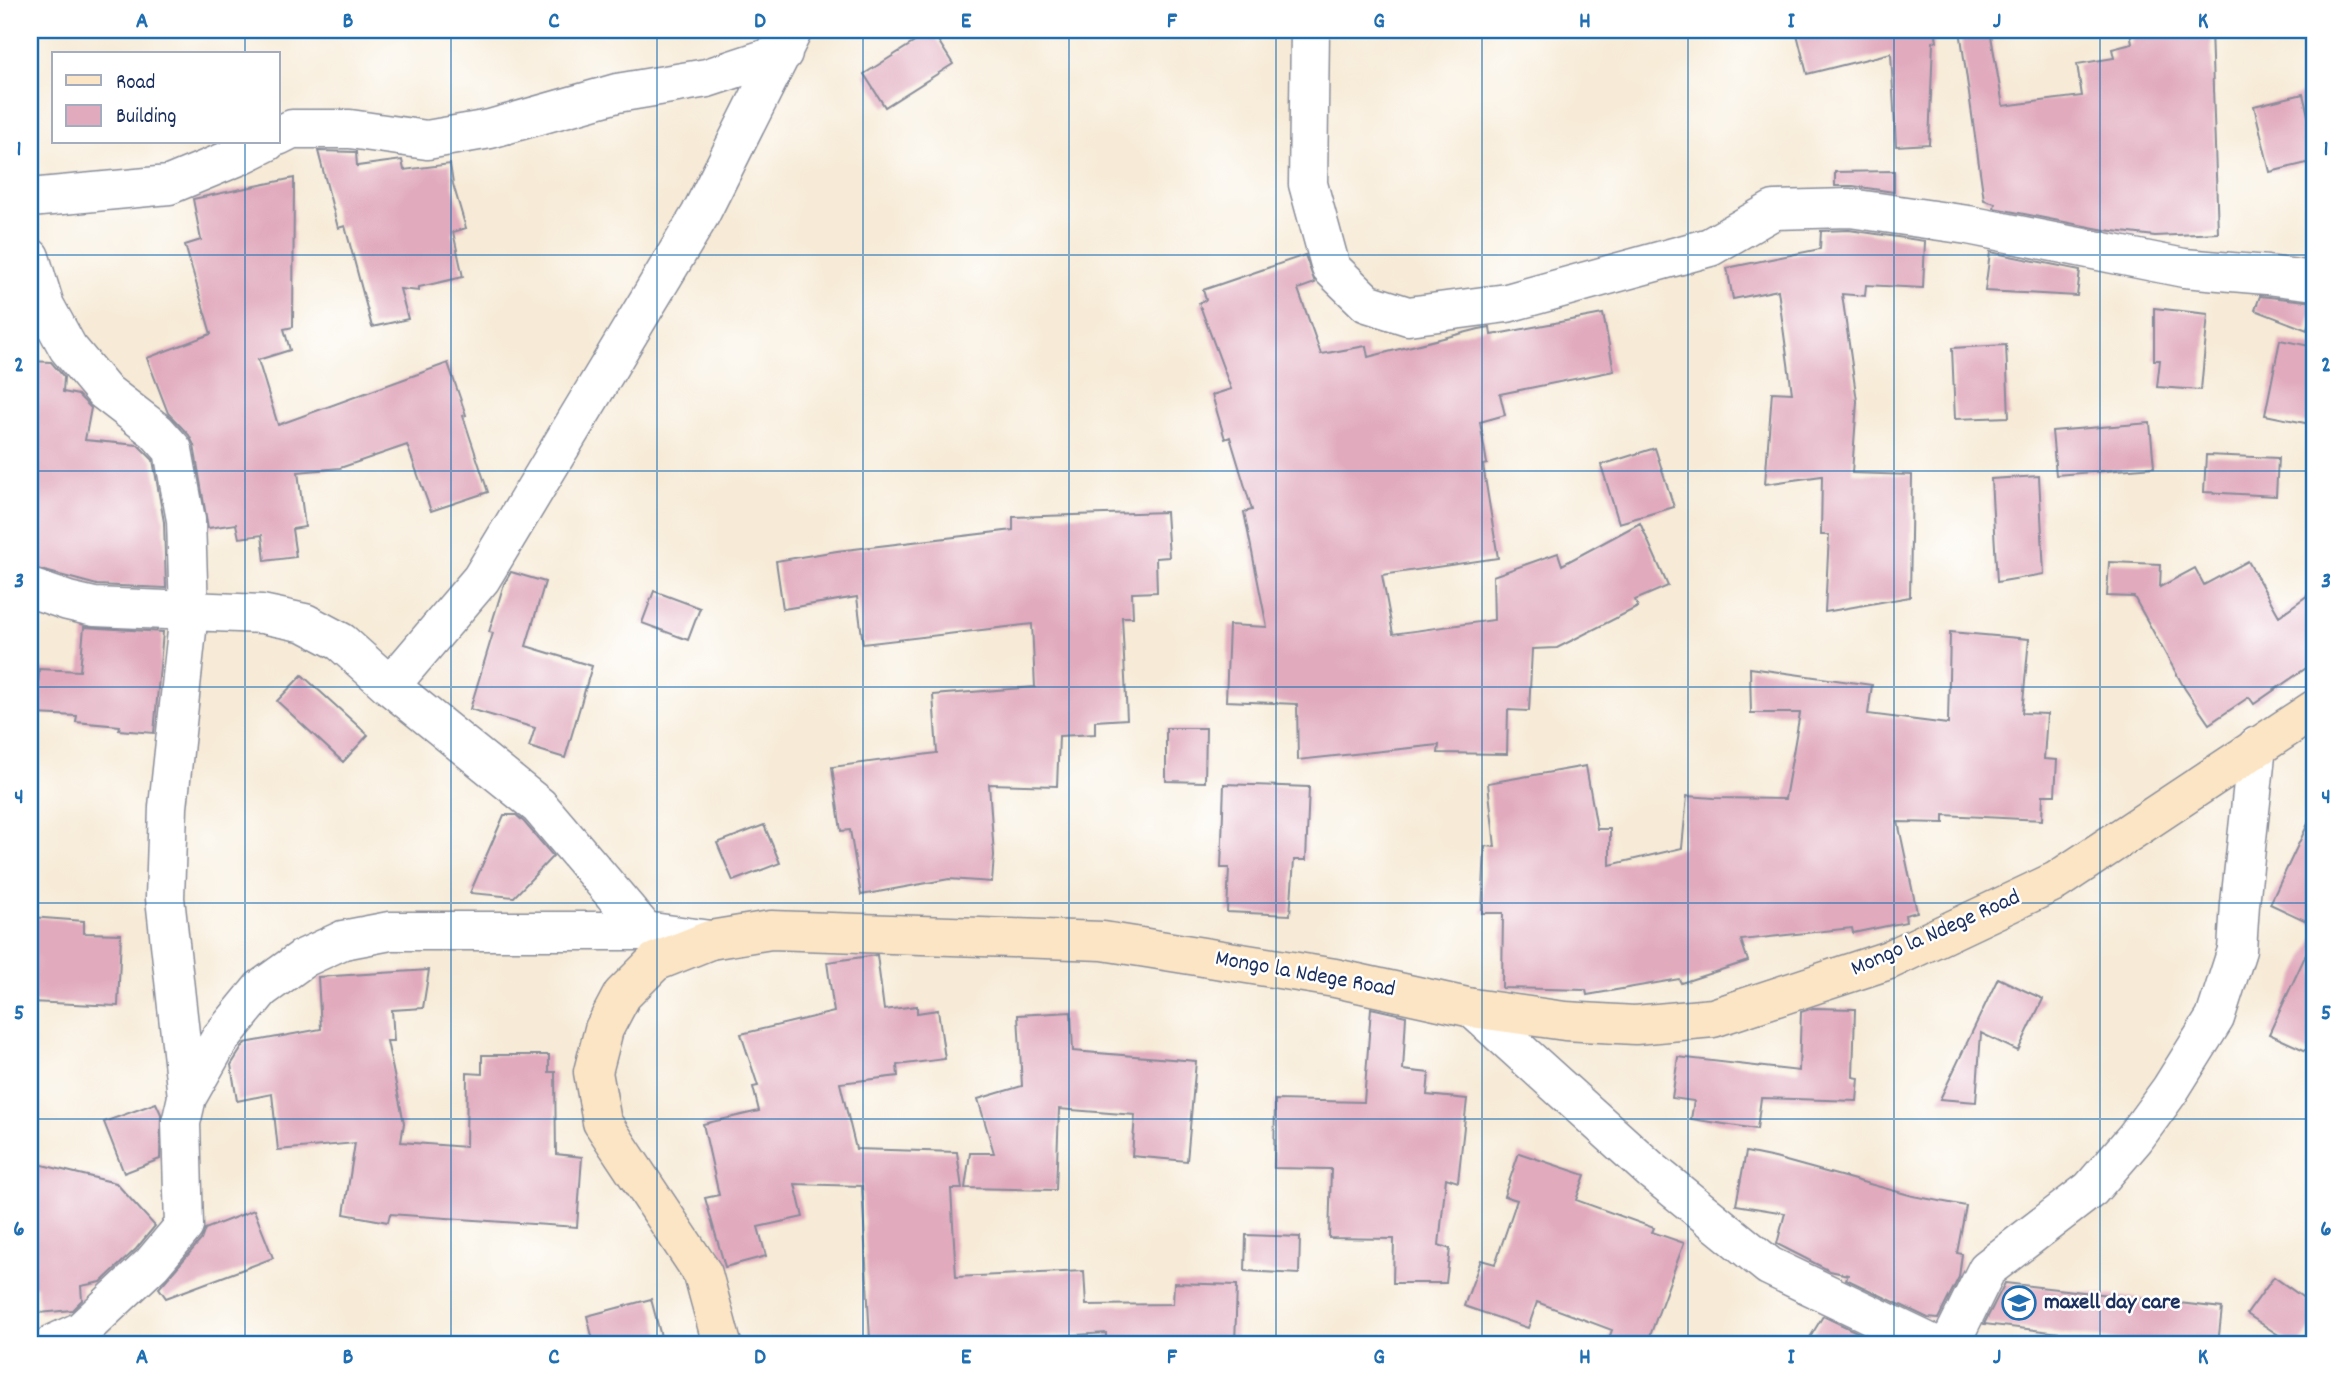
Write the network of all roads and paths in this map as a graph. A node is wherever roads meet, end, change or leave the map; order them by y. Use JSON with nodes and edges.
{"nodes":[{"id":1,"x":1310,"y":30,"type":"edge"},
{"id":2,"x":788,"y":41,"type":"edge"},
{"id":3,"x":280,"y":135,"type":"edge"},
{"id":4,"x":263,"y":144,"type":"edge"},
{"id":5,"x":30,"y":198,"type":"edge"},
{"id":6,"x":30,"y":257,"type":"edge"},
{"id":7,"x":2315,"y":281,"type":"edge"},
{"id":8,"x":30,"y":588,"type":"edge"},
{"id":9,"x":189,"y":612,"type":"junction"},
{"id":10,"x":390,"y":686,"type":"junction"},
{"id":11,"x":2315,"y":709,"type":"edge"},
{"id":12,"x":2257,"y":746,"type":"junction"},
{"id":13,"x":645,"y":931,"type":"junction"},
{"id":14,"x":710,"y":940,"type":"junction"},
{"id":15,"x":1472,"y":1008,"type":"junction"},
{"id":16,"x":187,"y":1097,"type":"junction"},
{"id":17,"x":53,"y":1344,"type":"edge"},
{"id":18,"x":722,"y":1344,"type":"edge"},
{"id":19,"x":1932,"y":1344,"type":"edge"},
{"id":20,"x":1950,"y":1344,"type":"edge"}],
"edges":[{"from":1,"to":7,"type":"street"},
{"from":2,"to":3,"type":"street"},
{"from":2,"to":10,"type":"street"},
{"from":4,"to":5,"type":"street"},
{"from":6,"to":9,"type":"street"},
{"from":8,"to":9,"type":"street"},
{"from":9,"to":10,"type":"street"},
{"from":9,"to":16,"type":"street"},
{"from":10,"to":13,"type":"street"},
{"from":11,"to":12,"type":"street","name":"Mongo la Ndege Road"},
{"from":12,"to":15,"type":"street","name":"Mongo la Ndege Road"},
{"from":12,"to":20,"type":"street"},
{"from":13,"to":14,"type":"street"},
{"from":13,"to":16,"type":"street"},
{"from":14,"to":15,"type":"street","name":"Mongo la Ndege Road"},
{"from":14,"to":18,"type":"street","name":"Mongo la Ndege Road"},
{"from":15,"to":19,"type":"street"},
{"from":16,"to":17,"type":"street"}]}
